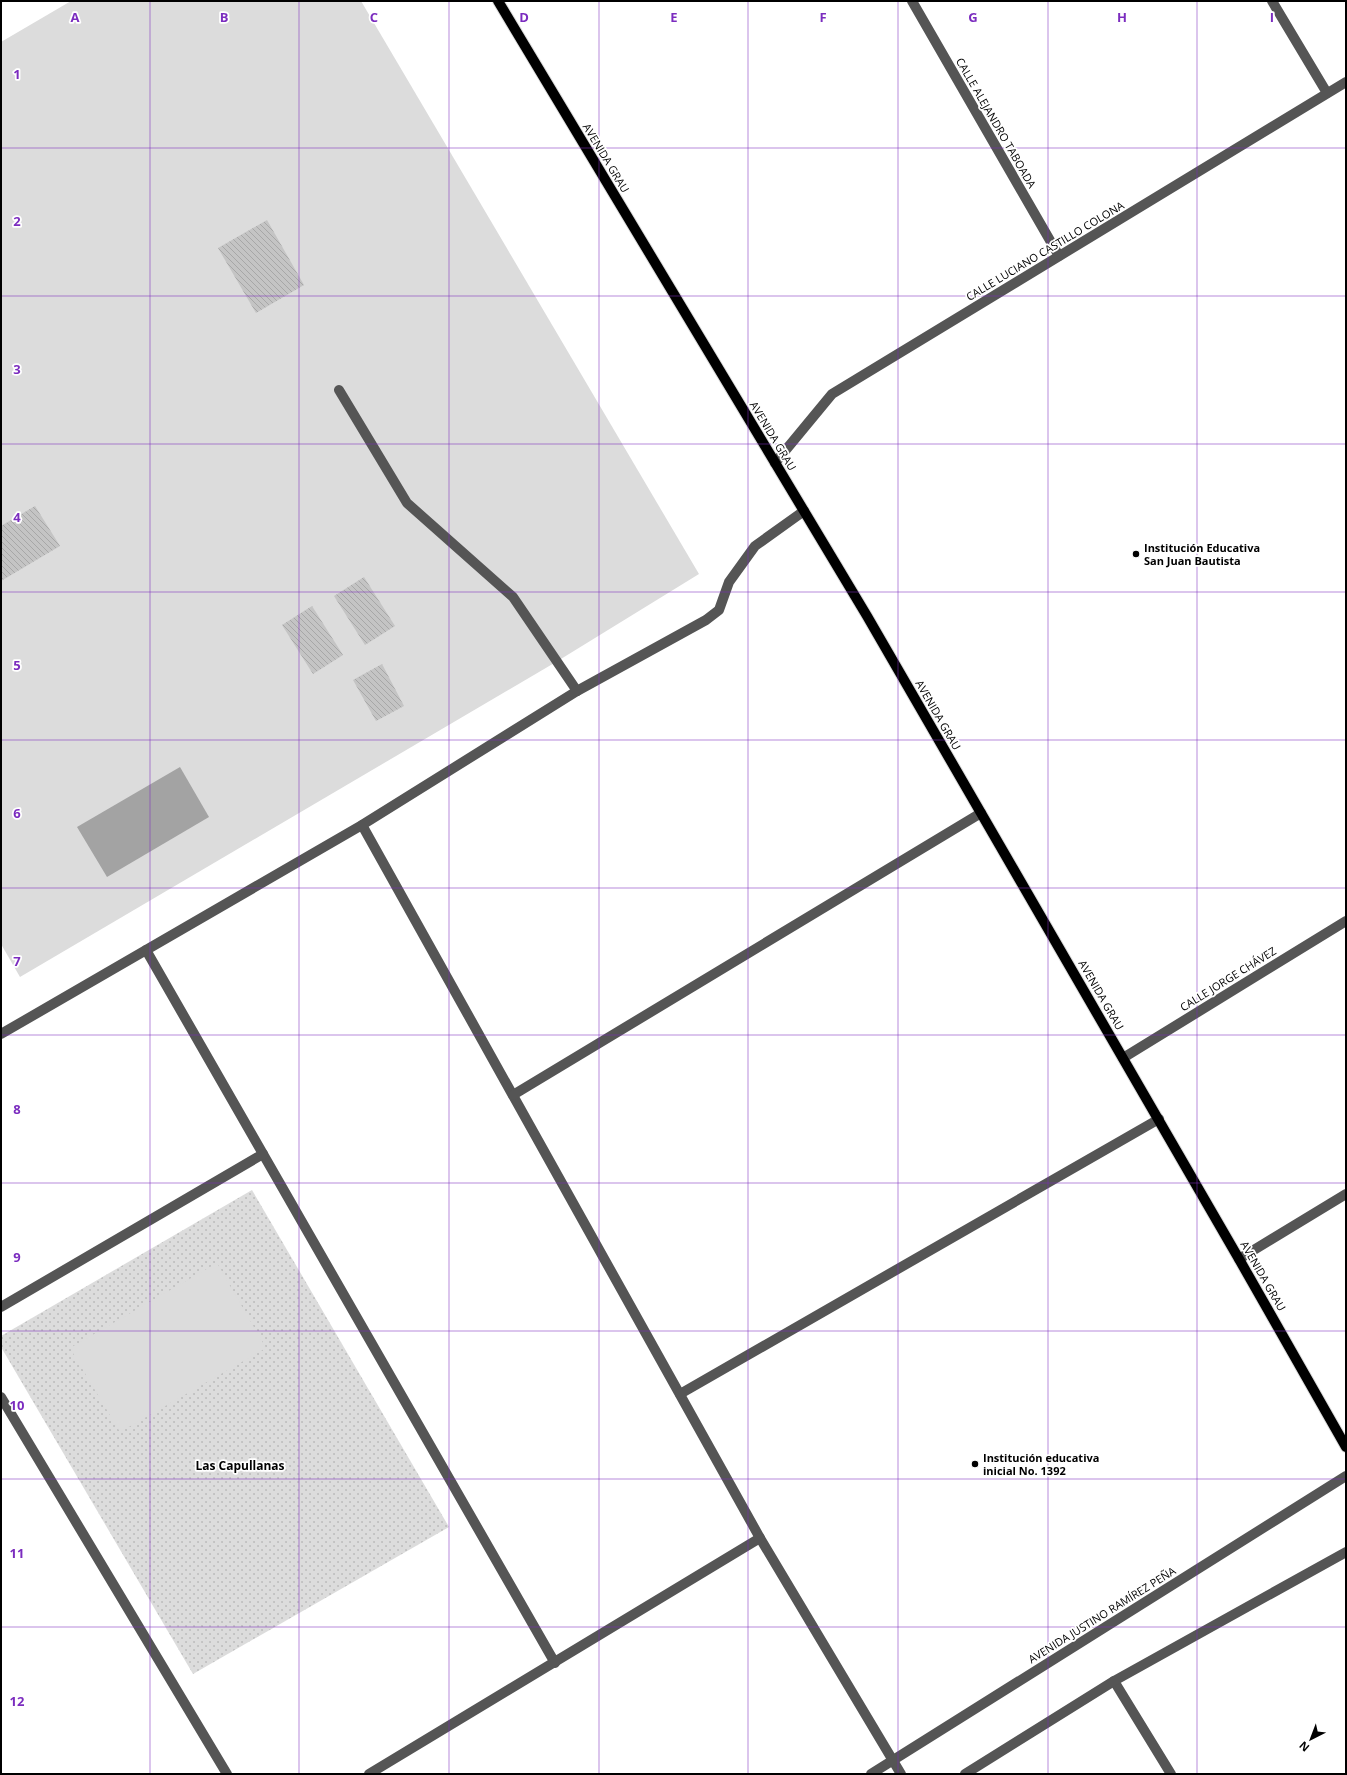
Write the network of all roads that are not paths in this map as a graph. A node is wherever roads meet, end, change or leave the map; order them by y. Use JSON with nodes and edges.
{"nodes":[{"id":1,"x":498,"y":1,"type":"edge"},
{"id":2,"x":912,"y":1,"type":"edge"},
{"id":3,"x":1272,"y":1,"type":"edge"},
{"id":4,"x":1346,"y":82,"type":"edge"},
{"id":5,"x":1327,"y":93,"type":"junction"},
{"id":6,"x":1059,"y":256,"type":"junction"},
{"id":7,"x":339,"y":390,"type":"dead end"},
{"id":8,"x":775,"y":463,"type":"junction"},
{"id":9,"x":804,"y":511,"type":"junction"},
{"id":10,"x":577,"y":691,"type":"junction"},
{"id":11,"x":981,"y":813,"type":"junction"},
{"id":12,"x":362,"y":825,"type":"junction"},
{"id":13,"x":1346,"y":921,"type":"edge"},
{"id":14,"x":146,"y":950,"type":"junction"},
{"id":15,"x":1,"y":1034,"type":"edge"},
{"id":16,"x":1123,"y":1058,"type":"junction"},
{"id":17,"x":513,"y":1095,"type":"junction"},
{"id":18,"x":1159,"y":1119,"type":"junction"},
{"id":19,"x":263,"y":1154,"type":"junction"},
{"id":20,"x":1346,"y":1194,"type":"edge"},
{"id":21,"x":1239,"y":1259,"type":"junction"},
{"id":22,"x":1,"y":1308,"type":"edge"},
{"id":23,"x":680,"y":1394,"type":"junction"},
{"id":24,"x":1,"y":1397,"type":"edge"},
{"id":25,"x":1346,"y":1447,"type":"edge"},
{"id":26,"x":1346,"y":1476,"type":"edge"},
{"id":27,"x":760,"y":1538,"type":"junction"},
{"id":28,"x":1346,"y":1552,"type":"edge"},
{"id":29,"x":555,"y":1663,"type":"junction"},
{"id":30,"x":1114,"y":1681,"type":"junction"},
{"id":31,"x":893,"y":1761,"type":"junction"},
{"id":32,"x":227,"y":1774,"type":"edge"},
{"id":33,"x":370,"y":1774,"type":"edge"},
{"id":34,"x":871,"y":1774,"type":"edge"},
{"id":35,"x":901,"y":1774,"type":"edge"},
{"id":36,"x":965,"y":1774,"type":"edge"},
{"id":37,"x":1172,"y":1774,"type":"edge"}],
"edges":[{"from":1,"to":8,"type":"main road","name":"AVENIDA GRAU"},
{"from":2,"to":6,"type":"street","name":"CALLE ALEJANDRO TABOADA"},
{"from":3,"to":5,"type":"street"},
{"from":4,"to":5,"type":"street","name":"CALLE LUCIANO CASTILLO COLONA"},
{"from":5,"to":6,"type":"street","name":"CALLE LUCIANO CASTILLO COLONA"},
{"from":6,"to":8,"type":"street","name":"CALLE LUCIANO CASTILLO COLONA"},
{"from":7,"to":10,"type":"street"},
{"from":8,"to":9,"type":"main road","name":"AVENIDA GRAU"},
{"from":9,"to":10,"type":"street"},
{"from":9,"to":11,"type":"main road","name":"AVENIDA GRAU"},
{"from":10,"to":12,"type":"street"},
{"from":11,"to":16,"type":"main road","name":"AVENIDA GRAU"},
{"from":11,"to":17,"type":"street"},
{"from":12,"to":14,"type":"street"},
{"from":12,"to":17,"type":"street"},
{"from":13,"to":16,"type":"street","name":"CALLE JORGE CHÁVEZ"},
{"from":14,"to":15,"type":"street"},
{"from":14,"to":19,"type":"street"},
{"from":16,"to":18,"type":"main road","name":"AVENIDA GRAU"},
{"from":17,"to":23,"type":"street"},
{"from":18,"to":21,"type":"main road","name":"AVENIDA GRAU"},
{"from":18,"to":23,"type":"street"},
{"from":19,"to":22,"type":"street"},
{"from":19,"to":29,"type":"street"},
{"from":20,"to":21,"type":"street"},
{"from":21,"to":25,"type":"main road","name":"AVENIDA GRAU"},
{"from":23,"to":27,"type":"street"},
{"from":24,"to":32,"type":"street"},
{"from":26,"to":31,"type":"street","name":"AVENIDA JUSTINO RAMÍREZ PEÑA"},
{"from":27,"to":29,"type":"street"},
{"from":27,"to":31,"type":"street"},
{"from":28,"to":30,"type":"street"},
{"from":29,"to":33,"type":"street"},
{"from":30,"to":36,"type":"street"},
{"from":30,"to":37,"type":"street"},
{"from":31,"to":34,"type":"street","name":"AVENIDA JUSTINO RAMÍREZ PEÑA"},
{"from":31,"to":35,"type":"street"}]}
